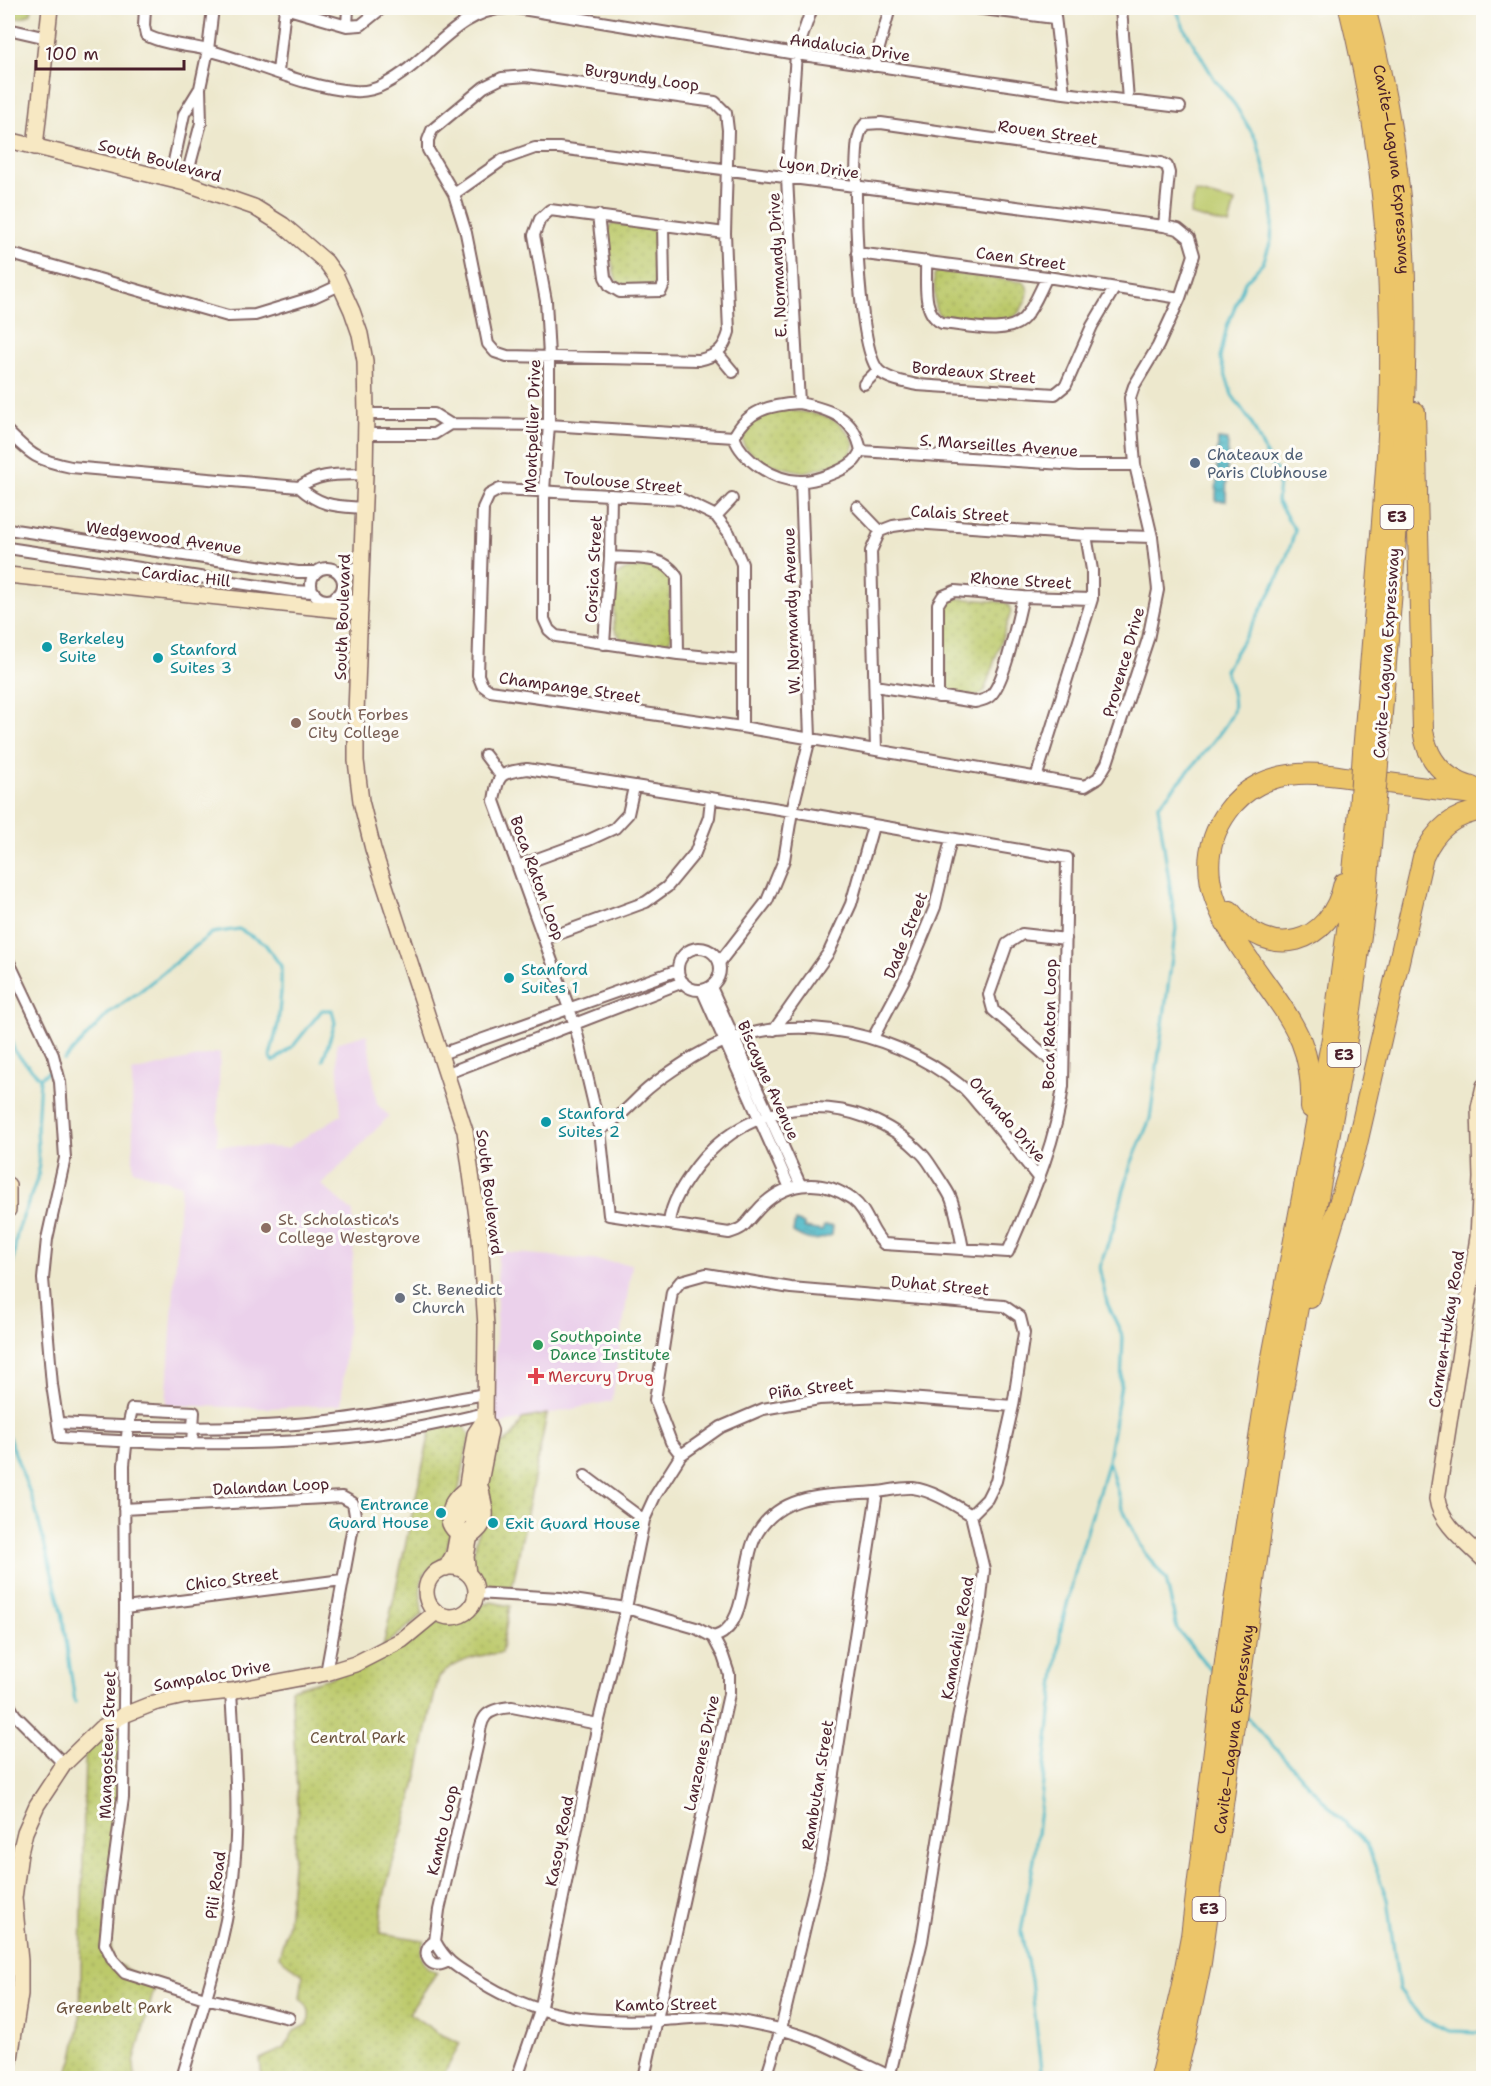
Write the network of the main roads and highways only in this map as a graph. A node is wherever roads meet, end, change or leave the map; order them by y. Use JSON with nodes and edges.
{"nodes":[{"id":1,"x":1349,"y":8,"type":"edge"},
{"id":2,"x":1365,"y":8,"type":"edge"},
{"id":3,"x":1378,"y":106,"type":"junction"},
{"id":4,"x":1388,"y":175,"type":"junction"},
{"id":5,"x":1405,"y":280,"type":"junction"},
{"id":6,"x":1371,"y":752,"type":"junction"},
{"id":7,"x":1484,"y":793,"type":"edge"},
{"id":8,"x":1484,"y":804,"type":"edge"},
{"id":9,"x":1484,"y":810,"type":"edge"},
{"id":10,"x":1367,"y":811,"type":"junction"},
{"id":11,"x":1306,"y":1182,"type":"junction"},
{"id":12,"x":1277,"y":1375,"type":"junction"},
{"id":13,"x":1160,"y":2079,"type":"edge"},
{"id":14,"x":1175,"y":2079,"type":"edge"}],
"edges":[{"from":1,"to":3,"type":"highway","name":"Cavite–Laguna Expressway","number":"E3"},
{"from":2,"to":3,"type":"highway","name":"Cavite–Laguna Expressway","number":"E3"},
{"from":3,"to":4,"type":"highway","name":"Cavite–Laguna Expressway","number":"E3"},
{"from":4,"to":5,"type":"highway","name":"Cavite–Laguna Expressway","number":"E3"},
{"from":4,"to":6,"type":"highway","name":"Cavite–Laguna Expressway","number":"E3"},
{"from":5,"to":6,"type":"highway","name":"Cavite–Laguna Expressway","number":"E3"},
{"from":5,"to":7,"type":"highway"},
{"from":6,"to":10,"type":"highway","name":"Cavite–Laguna Expressway","number":"E3","bridge":true},
{"from":7,"to":11,"type":"highway"},
{"from":8,"to":10,"type":"highway"},
{"from":9,"to":12,"type":"highway"},
{"from":10,"to":11,"type":"highway","name":"Cavite–Laguna Expressway","number":"E3"},
{"from":10,"to":12,"type":"highway","name":"Cavite–Laguna Expressway","number":"E3"},
{"from":11,"to":12,"type":"highway","number":"E3"},
{"from":12,"to":13,"type":"highway","name":"Cavite–Laguna Expressway","number":"E3"},
{"from":12,"to":14,"type":"highway","name":"Cavite–Laguna Expressway","number":"E3"}]}
